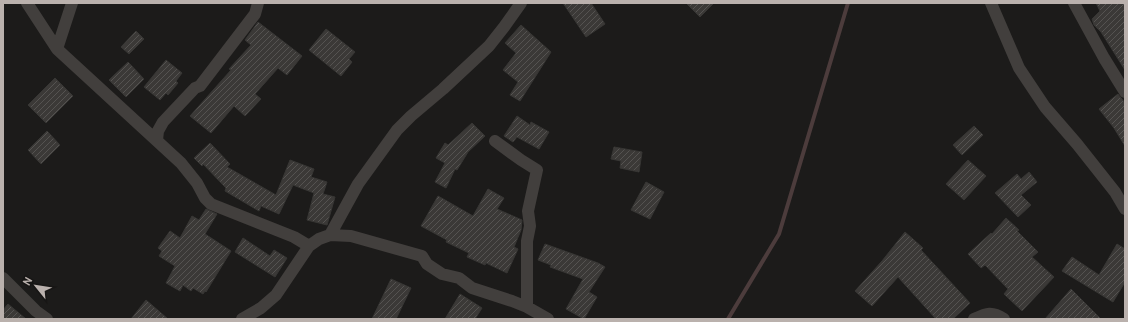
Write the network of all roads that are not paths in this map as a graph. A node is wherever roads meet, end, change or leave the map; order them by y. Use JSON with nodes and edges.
{"nodes":[{"id":1,"x":28,"y":3,"type":"edge"},
{"id":2,"x":72,"y":3,"type":"edge"},
{"id":3,"x":258,"y":3,"type":"edge"},
{"id":4,"x":521,"y":3,"type":"edge"},
{"id":5,"x":991,"y":3,"type":"edge"},
{"id":6,"x":1074,"y":3,"type":"edge"},
{"id":7,"x":57,"y":49,"type":"junction"},
{"id":8,"x":1125,"y":92,"type":"edge"},
{"id":9,"x":157,"y":140,"type":"junction"},
{"id":10,"x":496,"y":141,"type":"dead end"},
{"id":11,"x":1125,"y":209,"type":"edge"},
{"id":12,"x":330,"y":235,"type":"junction"},
{"id":13,"x":309,"y":246,"type":"junction"},
{"id":14,"x":3,"y":278,"type":"edge"},
{"id":15,"x":526,"y":307,"type":"junction"},
{"id":16,"x":47,"y":319,"type":"edge"},
{"id":17,"x":242,"y":319,"type":"edge"},
{"id":18,"x":548,"y":319,"type":"edge"},
{"id":19,"x":974,"y":319,"type":"edge"},
{"id":20,"x":1004,"y":319,"type":"edge"}],
"edges":[{"from":1,"to":7,"type":"street"},
{"from":2,"to":7,"type":"street"},
{"from":3,"to":9,"type":"street"},
{"from":4,"to":12,"type":"street"},
{"from":5,"to":11,"type":"street"},
{"from":6,"to":8,"type":"street"},
{"from":7,"to":9,"type":"street"},
{"from":9,"to":13,"type":"street"},
{"from":10,"to":15,"type":"street"},
{"from":12,"to":13,"type":"street"},
{"from":12,"to":15,"type":"street"},
{"from":13,"to":17,"type":"street"},
{"from":14,"to":16,"type":"street"},
{"from":15,"to":18,"type":"street"},
{"from":19,"to":20,"type":"street"}]}
